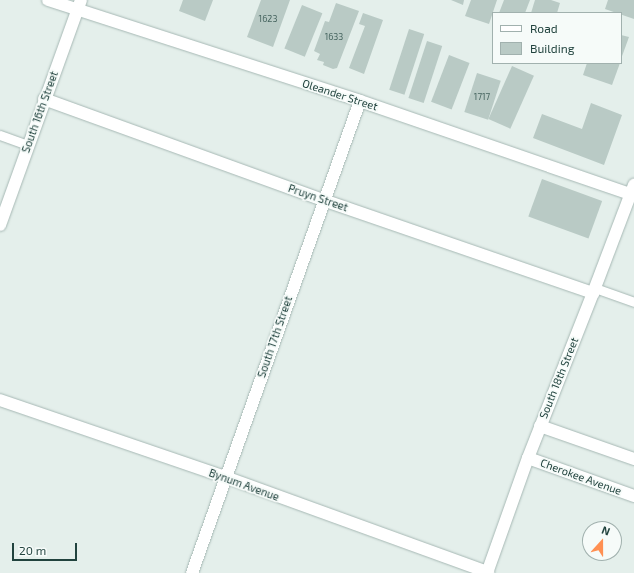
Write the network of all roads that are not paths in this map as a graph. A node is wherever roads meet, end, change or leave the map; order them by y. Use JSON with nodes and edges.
{"nodes":[{"id":1,"x":48,"y":0,"type":"edge"},
{"id":2,"x":79,"y":5,"type":"edge"},
{"id":3,"x":44,"y":99,"type":"junction"},
{"id":4,"x":360,"y":101,"type":"junction"},
{"id":5,"x":0,"y":135,"type":"edge"},
{"id":6,"x":28,"y":145,"type":"junction"},
{"id":7,"x":632,"y":189,"type":"edge"},
{"id":8,"x":323,"y":200,"type":"junction"},
{"id":9,"x":0,"y":225,"type":"edge"},
{"id":10,"x":594,"y":291,"type":"junction"},
{"id":11,"x":634,"y":302,"type":"edge"},
{"id":12,"x":0,"y":400,"type":"edge"},
{"id":13,"x":540,"y":426,"type":"junction"},
{"id":14,"x":528,"y":458,"type":"junction"},
{"id":15,"x":634,"y":459,"type":"edge"},
{"id":16,"x":225,"y":478,"type":"junction"},
{"id":17,"x":634,"y":496,"type":"edge"},
{"id":18,"x":192,"y":573,"type":"edge"},
{"id":19,"x":488,"y":573,"type":"edge"}],
"edges":[{"from":1,"to":2,"type":"street","name":"Oleander Street"},
{"from":2,"to":3,"type":"street","name":"South 16th Street"},
{"from":2,"to":4,"type":"street","name":"Oleander Street"},
{"from":3,"to":6,"type":"street","name":"South 16th Street"},
{"from":3,"to":8,"type":"street","name":"Pruyn Street"},
{"from":4,"to":7,"type":"street","name":"Oleander Street"},
{"from":4,"to":8,"type":"street","name":"South 17th Street"},
{"from":5,"to":6,"type":"lane"},
{"from":6,"to":9,"type":"street","name":"South 16th Street"},
{"from":7,"to":10,"type":"street","name":"South 18th Street"},
{"from":8,"to":10,"type":"street","name":"Pruyn Street"},
{"from":8,"to":16,"type":"street","name":"South 17th Street"},
{"from":10,"to":11,"type":"lane"},
{"from":10,"to":13,"type":"street","name":"South 18th Street"},
{"from":12,"to":16,"type":"street","name":"Bynum Avenue"},
{"from":13,"to":14,"type":"street","name":"South 18th Street"},
{"from":13,"to":15,"type":"street"},
{"from":14,"to":17,"type":"street","name":"Cherokee Avenue"},
{"from":14,"to":19,"type":"street","name":"South 18th Street"},
{"from":16,"to":18,"type":"street","name":"South 17th Street"},
{"from":16,"to":19,"type":"street","name":"Bynum Avenue"}]}
